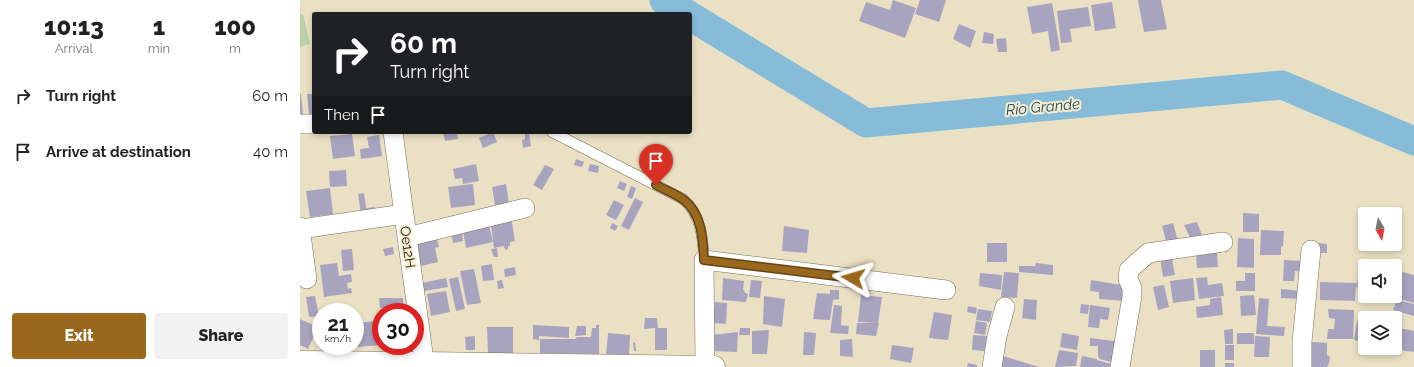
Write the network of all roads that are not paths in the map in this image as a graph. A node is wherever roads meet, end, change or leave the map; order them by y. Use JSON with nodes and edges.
{"nodes":[{"id":1,"x":300,"y":124,"type":"edge"},
{"id":2,"x":312,"y":124,"type":"edge"},
{"id":3,"x":393,"y":134,"type":"edge"},
{"id":4,"x":556,"y":134,"type":"edge"},
{"id":5,"x":525,"y":208,"type":"dead end"},
{"id":6,"x":404,"y":214,"type":"junction"},
{"id":7,"x":300,"y":228,"type":"edge"},
{"id":8,"x":407,"y":237,"type":"junction"},
{"id":9,"x":1222,"y":242,"type":"dead end"},
{"id":10,"x":1311,"y":250,"type":"dead end"},
{"id":11,"x":704,"y":260,"type":"junction"},
{"id":12,"x":307,"y":279,"type":"dead end"},
{"id":13,"x":946,"y":290,"type":"dead end"},
{"id":14,"x":1005,"y":307,"type":"dead end"},
{"id":15,"x":300,"y":362,"type":"edge"},
{"id":16,"x":424,"y":363,"type":"junction"},
{"id":17,"x":587,"y":366,"type":"edge"},
{"id":18,"x":706,"y":366,"type":"edge"},
{"id":19,"x":714,"y":367,"type":"edge"},
{"id":20,"x":992,"y":367,"type":"edge"},
{"id":21,"x":1120,"y":367,"type":"edge"},
{"id":22,"x":1302,"y":367,"type":"edge"}],
"edges":[{"from":1,"to":2,"type":"street"},
{"from":3,"to":6,"type":"street","name":"Oe12H"},
{"from":4,"to":11,"type":"lane"},
{"from":5,"to":8,"type":"street"},
{"from":6,"to":7,"type":"street"},
{"from":6,"to":8,"type":"street","name":"Oe12H"},
{"from":7,"to":12,"type":"street"},
{"from":8,"to":16,"type":"street","name":"Oe12H"},
{"from":9,"to":21,"type":"street"},
{"from":10,"to":22,"type":"street"},
{"from":11,"to":13,"type":"street"},
{"from":11,"to":18,"type":"street"},
{"from":14,"to":20,"type":"street"},
{"from":15,"to":16,"type":"street"},
{"from":16,"to":17,"type":"street"},
{"from":17,"to":18,"type":"street"},
{"from":18,"to":19,"type":"street"}]}
